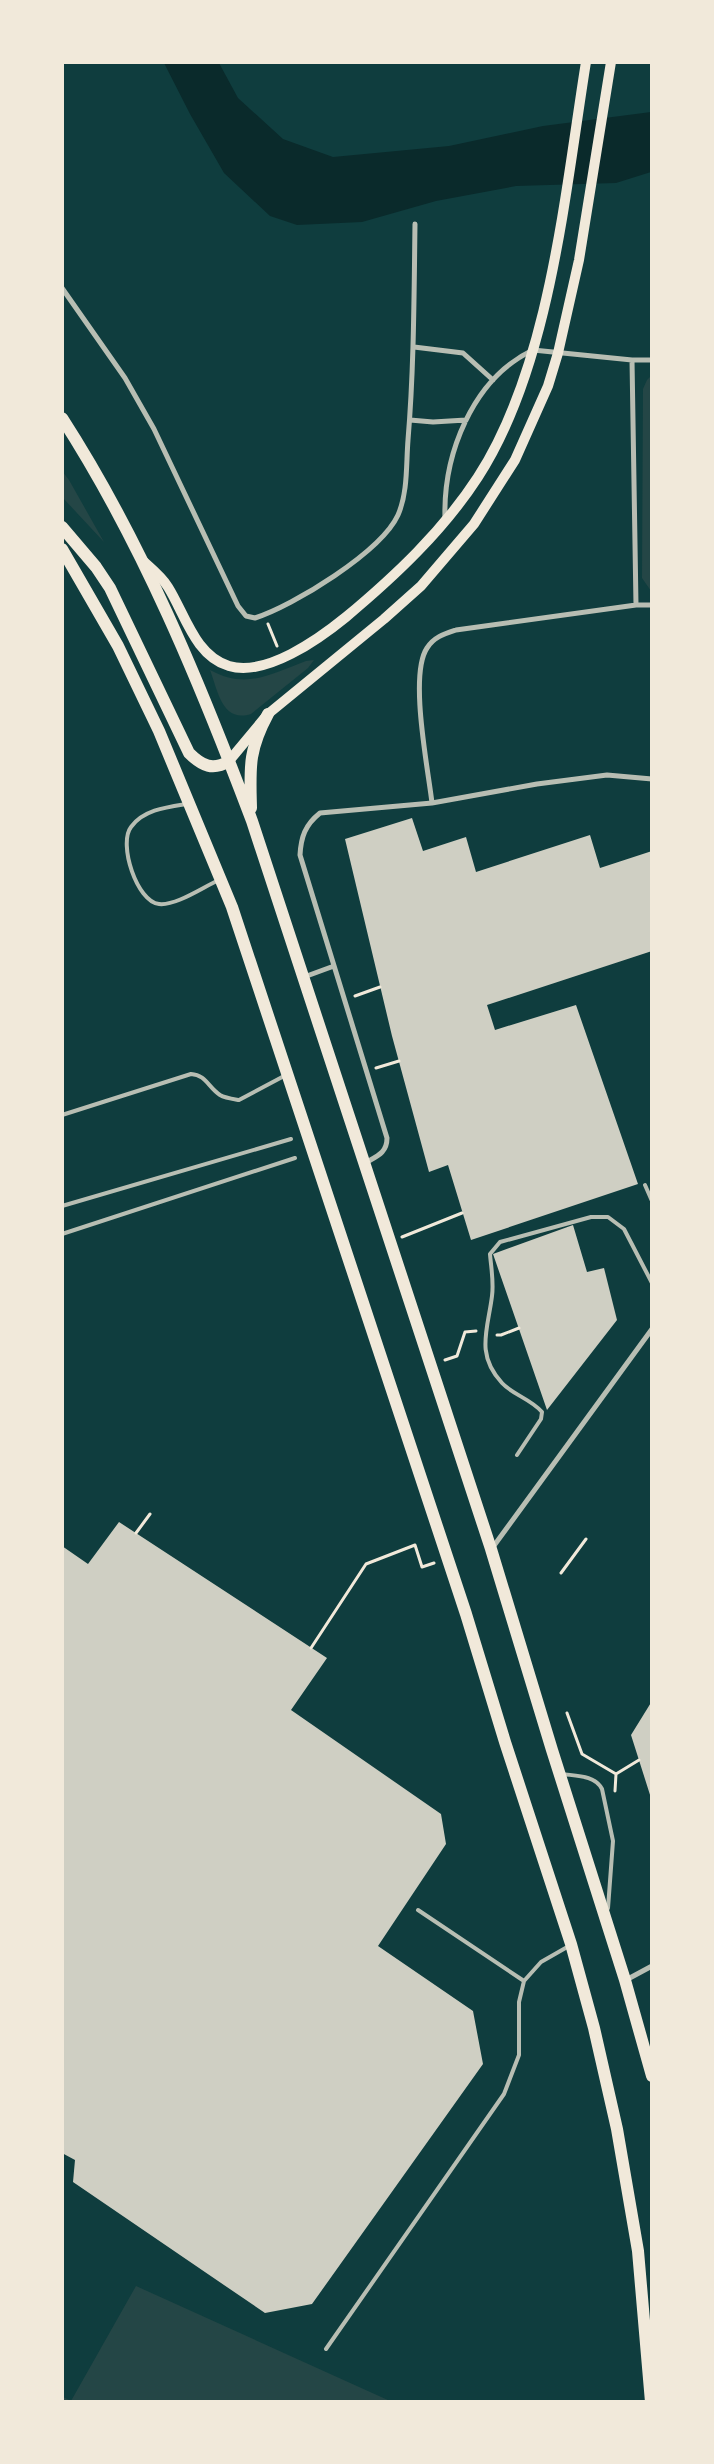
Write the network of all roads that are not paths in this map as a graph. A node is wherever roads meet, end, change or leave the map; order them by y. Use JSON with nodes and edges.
{"nodes":[{"id":1,"x":586,"y":62,"type":"edge"},
{"id":2,"x":611,"y":62,"type":"edge"},
{"id":3,"x":415,"y":224,"type":"dead end"},
{"id":4,"x":62,"y":288,"type":"edge"},
{"id":5,"x":414,"y":347,"type":"junction"},
{"id":6,"x":533,"y":350,"type":"junction"},
{"id":7,"x":558,"y":353,"type":"junction"},
{"id":8,"x":632,"y":360,"type":"junction"},
{"id":9,"x":652,"y":360,"type":"edge"},
{"id":10,"x":493,"y":380,"type":"junction"},
{"id":11,"x":62,"y":418,"type":"edge"},
{"id":12,"x":410,"y":420,"type":"junction"},
{"id":13,"x":466,"y":420,"type":"junction"},
{"id":14,"x":445,"y":520,"type":"junction"},
{"id":15,"x":62,"y":527,"type":"edge"},
{"id":16,"x":62,"y":549,"type":"edge"},
{"id":17,"x":143,"y":561,"type":"junction"},
{"id":18,"x":636,"y":604,"type":"junction"},
{"id":19,"x":652,"y":605,"type":"edge"},
{"id":20,"x":268,"y":714,"type":"junction"},
{"id":21,"x":229,"y":761,"type":"junction"},
{"id":22,"x":652,"y":779,"type":"edge"},
{"id":23,"x":432,"y":802,"type":"junction"},
{"id":24,"x":190,"y":804,"type":"junction"},
{"id":25,"x":252,"y":821,"type":"junction"},
{"id":26,"x":221,"y":879,"type":"junction"},
{"id":27,"x":334,"y":966,"type":"junction"},
{"id":28,"x":303,"y":977,"type":"junction"},
{"id":29,"x":288,"y":1074,"type":"junction"},
{"id":30,"x":62,"y":1116,"type":"edge"},
{"id":31,"x":291,"y":1139,"type":"dead end"},
{"id":32,"x":295,"y":1158,"type":"dead end"},
{"id":33,"x":365,"y":1162,"type":"junction"},
{"id":34,"x":645,"y":1185,"type":"dead end"},
{"id":35,"x":652,"y":1201,"type":"edge"},
{"id":36,"x":62,"y":1206,"type":"edge"},
{"id":37,"x":62,"y":1234,"type":"edge"},
{"id":38,"x":652,"y":1283,"type":"edge"},
{"id":39,"x":652,"y":1329,"type":"edge"},
{"id":40,"x":517,"y":1455,"type":"dead end"},
{"id":41,"x":491,"y":1549,"type":"junction"},
{"id":42,"x":559,"y":1774,"type":"junction"},
{"id":43,"x":418,"y":1910,"type":"dead end"},
{"id":44,"x":607,"y":1923,"type":"junction"},
{"id":45,"x":571,"y":1944,"type":"junction"},
{"id":46,"x":652,"y":1966,"type":"edge"},
{"id":47,"x":626,"y":1980,"type":"junction"},
{"id":48,"x":524,"y":1981,"type":"junction"},
{"id":49,"x":652,"y":2076,"type":"edge"},
{"id":50,"x":326,"y":2349,"type":"dead end"},
{"id":51,"x":651,"y":2402,"type":"edge"}],
"edges":[{"from":1,"to":6,"type":"main road"},
{"from":2,"to":7,"type":"main road"},
{"from":3,"to":5,"type":"street"},
{"from":4,"to":12,"type":"street"},
{"from":5,"to":10,"type":"street"},
{"from":5,"to":12,"type":"street"},
{"from":6,"to":7,"type":"street"},
{"from":6,"to":10,"type":"street"},
{"from":6,"to":14,"type":"main road"},
{"from":7,"to":8,"type":"street"},
{"from":7,"to":20,"type":"main road"},
{"from":8,"to":9,"type":"street"},
{"from":8,"to":18,"type":"street"},
{"from":10,"to":13,"type":"street"},
{"from":11,"to":17,"type":"main road"},
{"from":12,"to":13,"type":"street"},
{"from":13,"to":14,"type":"street"},
{"from":14,"to":17,"type":"main road"},
{"from":15,"to":21,"type":"main road"},
{"from":16,"to":24,"type":"main road"},
{"from":17,"to":21,"type":"main road"},
{"from":18,"to":19,"type":"street"},
{"from":18,"to":23,"type":"street"},
{"from":20,"to":21,"type":"main road"},
{"from":20,"to":25,"type":"main road"},
{"from":21,"to":25,"type":"main road"},
{"from":22,"to":23,"type":"street"},
{"from":23,"to":27,"type":"street"},
{"from":24,"to":26,"type":"main road"},
{"from":24,"to":26,"type":"lane"},
{"from":25,"to":28,"type":"main road"},
{"from":26,"to":29,"type":"main road"},
{"from":27,"to":28,"type":"street"},
{"from":27,"to":33,"type":"street"},
{"from":28,"to":33,"type":"main road"},
{"from":29,"to":30,"type":"lane"},
{"from":29,"to":45,"type":"main road"},
{"from":31,"to":36,"type":"lane"},
{"from":32,"to":37,"type":"lane"},
{"from":33,"to":41,"type":"main road"},
{"from":34,"to":35,"type":"lane"},
{"from":38,"to":40,"type":"lane"},
{"from":39,"to":41,"type":"street"},
{"from":41,"to":42,"type":"main road"},
{"from":42,"to":44,"type":"main road"},
{"from":42,"to":44,"type":"lane"},
{"from":43,"to":48,"type":"lane"},
{"from":44,"to":47,"type":"main road"},
{"from":45,"to":48,"type":"lane"},
{"from":45,"to":51,"type":"main road"},
{"from":46,"to":47,"type":"street"},
{"from":47,"to":49,"type":"main road"},
{"from":48,"to":50,"type":"lane"}]}
